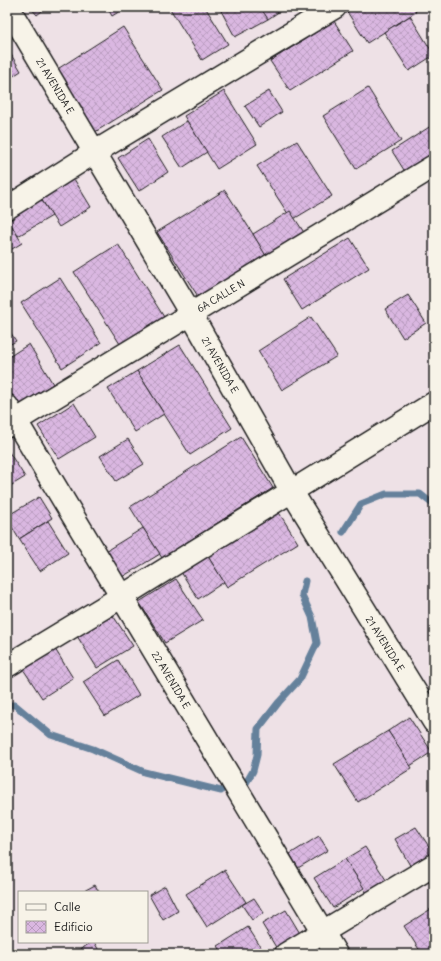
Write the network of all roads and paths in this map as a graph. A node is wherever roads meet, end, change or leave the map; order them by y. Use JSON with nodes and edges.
{"nodes":[{"id":1,"x":8,"y":7,"type":"edge"},
{"id":2,"x":335,"y":7,"type":"edge"},
{"id":3,"x":95,"y":152,"type":"junction"},
{"id":4,"x":434,"y":166,"type":"edge"},
{"id":5,"x":7,"y":208,"type":"edge"},
{"id":6,"x":191,"y":314,"type":"junction"},
{"id":7,"x":434,"y":403,"type":"edge"},
{"id":8,"x":10,"y":418,"type":"edge"},
{"id":9,"x":292,"y":492,"type":"junction"},
{"id":10,"x":121,"y":597,"type":"junction"},
{"id":11,"x":7,"y":666,"type":"edge"},
{"id":12,"x":434,"y":722,"type":"edge"},
{"id":13,"x":434,"y":865,"type":"edge"},
{"id":14,"x":323,"y":932,"type":"junction"},
{"id":15,"x":286,"y":954,"type":"edge"},
{"id":16,"x":336,"y":954,"type":"edge"}],
"edges":[{"from":1,"to":3,"type":"street","name":"21 AVENIDA E"},
{"from":2,"to":3,"type":"street"},
{"from":3,"to":5,"type":"street"},
{"from":3,"to":6,"type":"street","name":"21 AVENIDA E"},
{"from":4,"to":6,"type":"street","name":"6A CALLE N"},
{"from":6,"to":8,"type":"street","name":"6A CALLE N"},
{"from":6,"to":9,"type":"street","name":"21 AVENIDA E"},
{"from":7,"to":9,"type":"street"},
{"from":8,"to":10,"type":"street","name":"22 AVENIDA E"},
{"from":9,"to":10,"type":"street"},
{"from":9,"to":12,"type":"street","name":"21 AVENIDA E"},
{"from":10,"to":11,"type":"street"},
{"from":10,"to":14,"type":"street","name":"22 AVENIDA E"},
{"from":13,"to":14,"type":"street"},
{"from":14,"to":15,"type":"street"},
{"from":14,"to":16,"type":"street","name":"22 AVENIDA E"}]}
